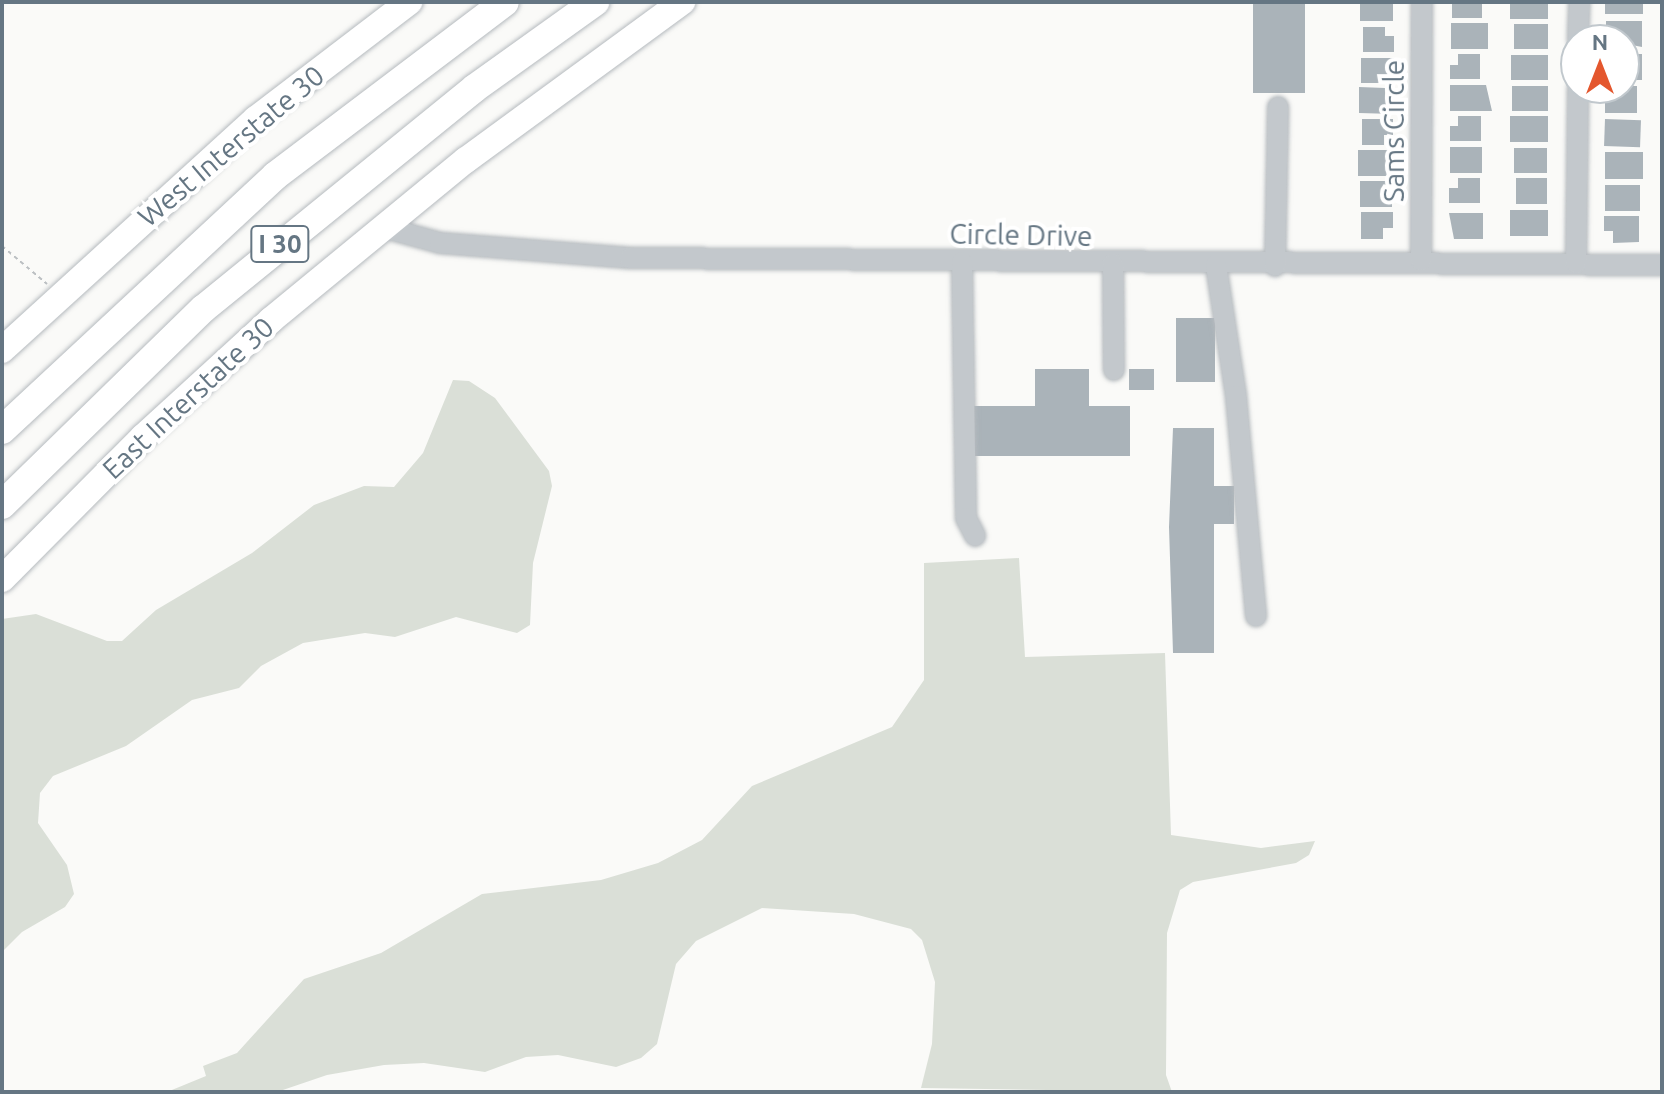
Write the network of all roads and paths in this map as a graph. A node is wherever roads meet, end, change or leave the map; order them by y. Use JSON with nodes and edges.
{"nodes":[{"id":1,"x":409,"y":2,"type":"edge"},
{"id":2,"x":505,"y":2,"type":"edge"},
{"id":3,"x":682,"y":2,"type":"edge"},
{"id":4,"x":1422,"y":2,"type":"edge"},
{"id":5,"x":1579,"y":2,"type":"edge"},
{"id":6,"x":591,"y":5,"type":"edge"},
{"id":7,"x":1578,"y":24,"type":"edge"},
{"id":8,"x":1578,"y":104,"type":"edge"},
{"id":9,"x":1278,"y":107,"type":"dead end"},
{"id":10,"x":382,"y":227,"type":"junction"},
{"id":11,"x":2,"y":246,"type":"edge"},
{"id":12,"x":1421,"y":260,"type":"junction"},
{"id":13,"x":962,"y":262,"type":"junction"},
{"id":14,"x":1576,"y":263,"type":"junction"},
{"id":15,"x":1113,"y":264,"type":"junction"},
{"id":16,"x":1216,"y":265,"type":"junction"},
{"id":17,"x":1662,"y":265,"type":"edge"},
{"id":18,"x":1275,"y":266,"type":"junction"},
{"id":19,"x":58,"y":296,"type":"junction"},
{"id":20,"x":2,"y":350,"type":"edge"},
{"id":21,"x":1114,"y":370,"type":"dead end"},
{"id":22,"x":2,"y":430,"type":"edge"},
{"id":23,"x":2,"y":505,"type":"edge"},
{"id":24,"x":975,"y":536,"type":"dead end"},
{"id":25,"x":2,"y":579,"type":"edge"},
{"id":26,"x":1256,"y":616,"type":"dead end"}],
"edges":[{"from":1,"to":19,"type":"main road","name":"West Interstate 30"},
{"from":2,"to":22,"type":"highway","number":"I 30"},
{"from":3,"to":10,"type":"main road"},
{"from":4,"to":12,"type":"street","name":"Sams Circle"},
{"from":5,"to":7,"type":"street"},
{"from":6,"to":23,"type":"highway","number":"I 30"},
{"from":8,"to":14,"type":"street"},
{"from":9,"to":18,"type":"street"},
{"from":10,"to":13,"type":"street","name":"Circle Drive"},
{"from":10,"to":25,"type":"main road","name":"East Interstate 30"},
{"from":11,"to":19,"type":"path"},
{"from":12,"to":14,"type":"street","name":"Circle Drive"},
{"from":12,"to":18,"type":"street","name":"Circle Drive"},
{"from":13,"to":15,"type":"street","name":"Circle Drive"},
{"from":13,"to":24,"type":"street"},
{"from":14,"to":17,"type":"street","name":"Circle Drive"},
{"from":15,"to":16,"type":"street","name":"Circle Drive"},
{"from":15,"to":21,"type":"street"},
{"from":16,"to":18,"type":"street","name":"Circle Drive"},
{"from":16,"to":26,"type":"street"},
{"from":19,"to":20,"type":"main road"}]}
